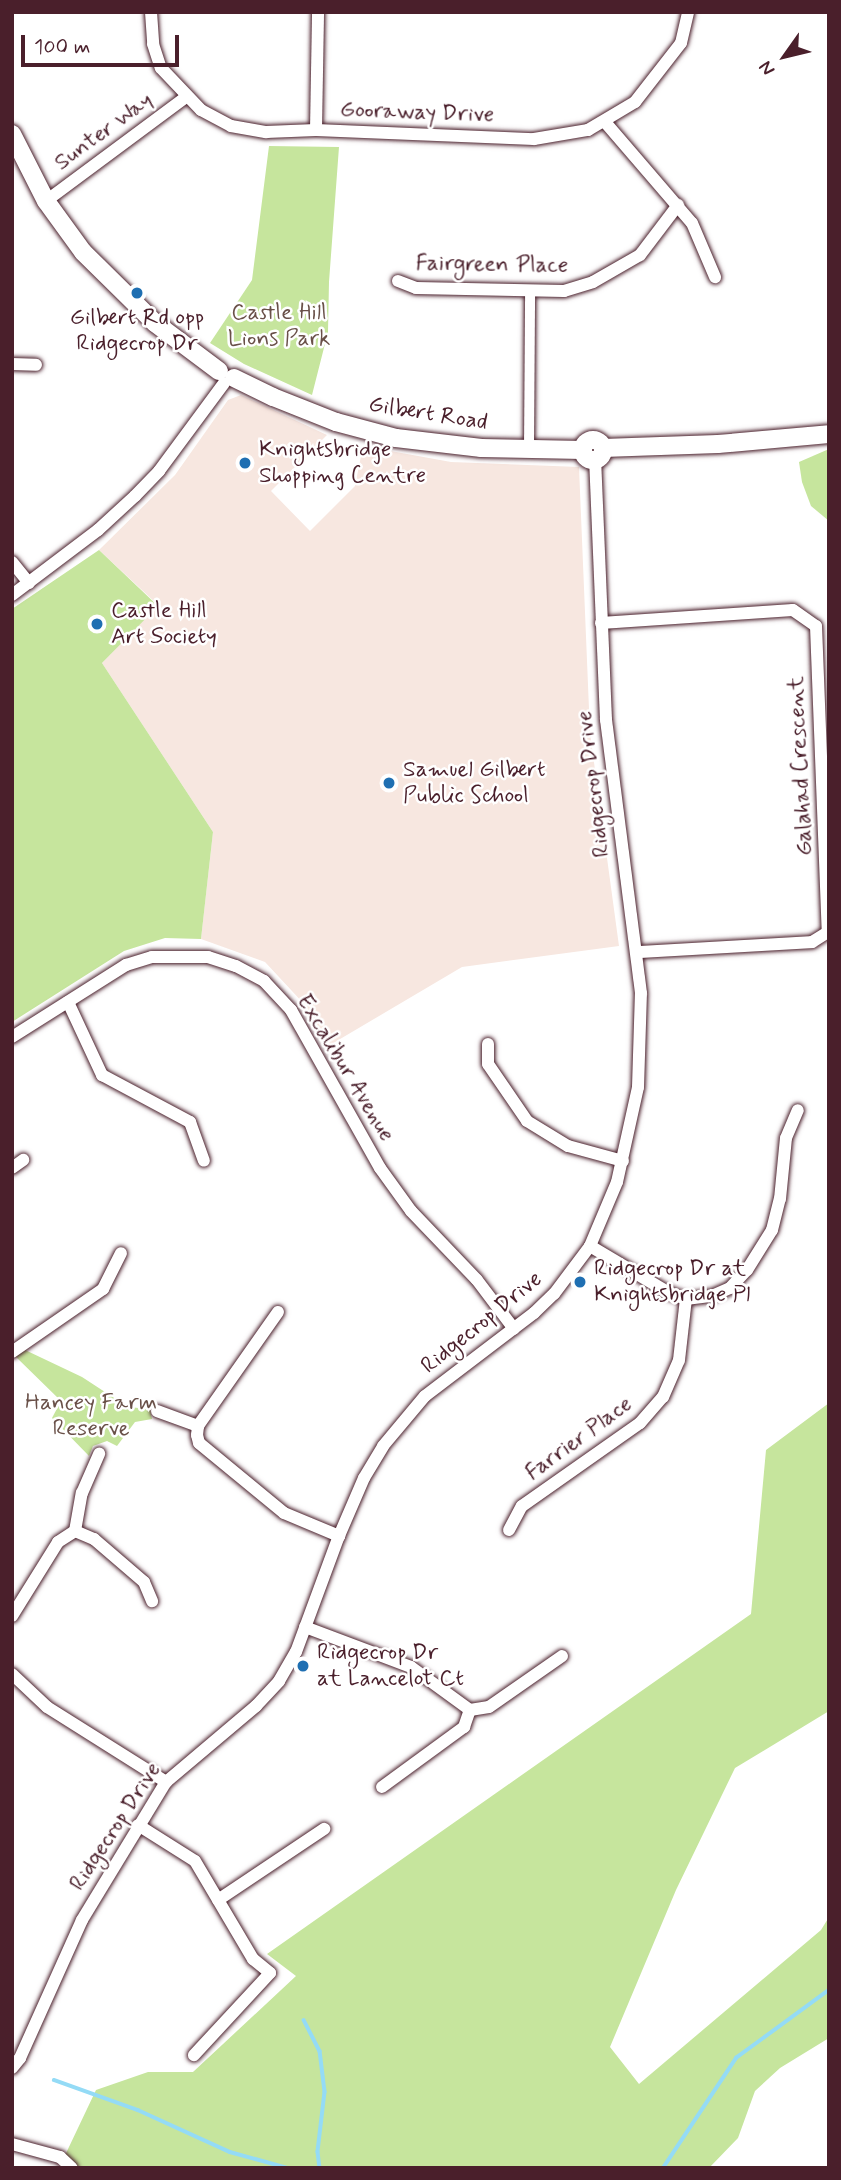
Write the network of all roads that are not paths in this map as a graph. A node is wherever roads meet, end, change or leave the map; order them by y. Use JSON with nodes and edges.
{"nodes":[{"id":1,"x":151,"y":12,"type":"edge"},
{"id":2,"x":318,"y":12,"type":"edge"},
{"id":3,"x":688,"y":12,"type":"edge"},
{"id":4,"x":186,"y":97,"type":"junction"},
{"id":5,"x":606,"y":122,"type":"junction"},
{"id":6,"x":316,"y":130,"type":"junction"},
{"id":7,"x":12,"y":134,"type":"edge"},
{"id":8,"x":46,"y":201,"type":"junction"},
{"id":9,"x":678,"y":205,"type":"junction"},
{"id":10,"x":715,"y":277,"type":"dead end"},
{"id":11,"x":398,"y":281,"type":"dead end"},
{"id":12,"x":530,"y":290,"type":"junction"},
{"id":13,"x":12,"y":364,"type":"edge"},
{"id":14,"x":36,"y":365,"type":"dead end"},
{"id":15,"x":225,"y":377,"type":"junction"},
{"id":16,"x":829,"y":434,"type":"edge"},
{"id":17,"x":529,"y":449,"type":"junction"},
{"id":18,"x":594,"y":452,"type":"junction"},
{"id":19,"x":12,"y":562,"type":"edge"},
{"id":20,"x":29,"y":583,"type":"junction"},
{"id":21,"x":12,"y":595,"type":"edge"},
{"id":22,"x":601,"y":622,"type":"junction"},
{"id":23,"x":637,"y":952,"type":"junction"},
{"id":24,"x":68,"y":1002,"type":"junction"},
{"id":25,"x":12,"y":1037,"type":"edge"},
{"id":26,"x":488,"y":1044,"type":"dead end"},
{"id":27,"x":798,"y":1110,"type":"dead end"},
{"id":28,"x":23,"y":1160,"type":"dead end"},
{"id":29,"x":204,"y":1161,"type":"dead end"},
{"id":30,"x":623,"y":1161,"type":"junction"},
{"id":31,"x":12,"y":1168,"type":"edge"},
{"id":32,"x":590,"y":1246,"type":"junction"},
{"id":33,"x":121,"y":1253,"type":"dead end"},
{"id":34,"x":686,"y":1299,"type":"junction"},
{"id":35,"x":278,"y":1312,"type":"dead end"},
{"id":36,"x":514,"y":1329,"type":"junction"},
{"id":37,"x":12,"y":1352,"type":"edge"},
{"id":38,"x":157,"y":1411,"type":"dead end"},
{"id":39,"x":198,"y":1426,"type":"junction"},
{"id":40,"x":99,"y":1454,"type":"dead end"},
{"id":41,"x":509,"y":1530,"type":"dead end"},
{"id":42,"x":75,"y":1531,"type":"junction"},
{"id":43,"x":339,"y":1536,"type":"junction"},
{"id":44,"x":152,"y":1601,"type":"dead end"},
{"id":45,"x":12,"y":1616,"type":"edge"},
{"id":46,"x":306,"y":1626,"type":"junction"},
{"id":47,"x":562,"y":1656,"type":"dead end"},
{"id":48,"x":12,"y":1674,"type":"edge"},
{"id":49,"x":470,"y":1710,"type":"junction"},
{"id":50,"x":166,"y":1782,"type":"junction"},
{"id":51,"x":382,"y":1787,"type":"dead end"},
{"id":52,"x":138,"y":1825,"type":"junction"},
{"id":53,"x":324,"y":1829,"type":"dead end"},
{"id":54,"x":218,"y":1899,"type":"junction"},
{"id":55,"x":194,"y":2055,"type":"dead end"},
{"id":56,"x":12,"y":2068,"type":"edge"},
{"id":57,"x":12,"y":2144,"type":"edge"},
{"id":58,"x":72,"y":2168,"type":"edge"}],
"edges":[{"from":1,"to":4,"type":"street","name":"Gooraway Drive"},
{"from":2,"to":6,"type":"street"},
{"from":3,"to":5,"type":"street","name":"Gooraway Drive"},
{"from":4,"to":6,"type":"street","name":"Gooraway Drive"},
{"from":4,"to":8,"type":"street","name":"Sunter Way"},
{"from":5,"to":6,"type":"street","name":"Gooraway Drive"},
{"from":5,"to":9,"type":"street"},
{"from":7,"to":8,"type":"main road","name":"Gilbert Road"},
{"from":8,"to":15,"type":"main road","name":"Gilbert Road"},
{"from":9,"to":10,"type":"street"},
{"from":9,"to":12,"type":"street","name":"Fairgreen Place"},
{"from":11,"to":12,"type":"street","name":"Fairgreen Place"},
{"from":12,"to":17,"type":"street"},
{"from":13,"to":14,"type":"street"},
{"from":15,"to":17,"type":"main road","name":"Gilbert Road"},
{"from":15,"to":20,"type":"street"},
{"from":16,"to":18,"type":"main road","name":"Gilbert Road"},
{"from":17,"to":18,"type":"main road","name":"Gilbert Road"},
{"from":18,"to":22,"type":"street","name":"Ridgecrop Drive"},
{"from":19,"to":20,"type":"street"},
{"from":20,"to":21,"type":"street"},
{"from":22,"to":23,"type":"street","name":"Ridgecrop Drive"},
{"from":22,"to":23,"type":"street","name":"Galahad Crescent"},
{"from":23,"to":30,"type":"street","name":"Ridgecrop Drive"},
{"from":24,"to":25,"type":"street","name":"Excalibur Avenue"},
{"from":24,"to":29,"type":"street"},
{"from":24,"to":36,"type":"street","name":"Excalibur Avenue"},
{"from":26,"to":30,"type":"street"},
{"from":27,"to":34,"type":"street"},
{"from":28,"to":31,"type":"street"},
{"from":30,"to":32,"type":"street","name":"Ridgecrop Drive"},
{"from":32,"to":34,"type":"street"},
{"from":32,"to":36,"type":"street","name":"Ridgecrop Drive"},
{"from":33,"to":37,"type":"street"},
{"from":34,"to":41,"type":"street","name":"Farrier Place"},
{"from":35,"to":39,"type":"street"},
{"from":36,"to":43,"type":"street","name":"Ridgecrop Drive"},
{"from":38,"to":39,"type":"street"},
{"from":39,"to":43,"type":"street"},
{"from":40,"to":42,"type":"street"},
{"from":42,"to":44,"type":"street"},
{"from":42,"to":45,"type":"street"},
{"from":43,"to":46,"type":"street","name":"Ridgecrop Drive"},
{"from":46,"to":49,"type":"street"},
{"from":46,"to":50,"type":"street","name":"Ridgecrop Drive"},
{"from":47,"to":49,"type":"street"},
{"from":48,"to":50,"type":"street"},
{"from":49,"to":51,"type":"street"},
{"from":50,"to":52,"type":"street","name":"Ridgecrop Drive"},
{"from":52,"to":54,"type":"street"},
{"from":52,"to":56,"type":"street","name":"Ridgecrop Drive"},
{"from":53,"to":54,"type":"street"},
{"from":54,"to":55,"type":"street"},
{"from":57,"to":58,"type":"street"}]}
